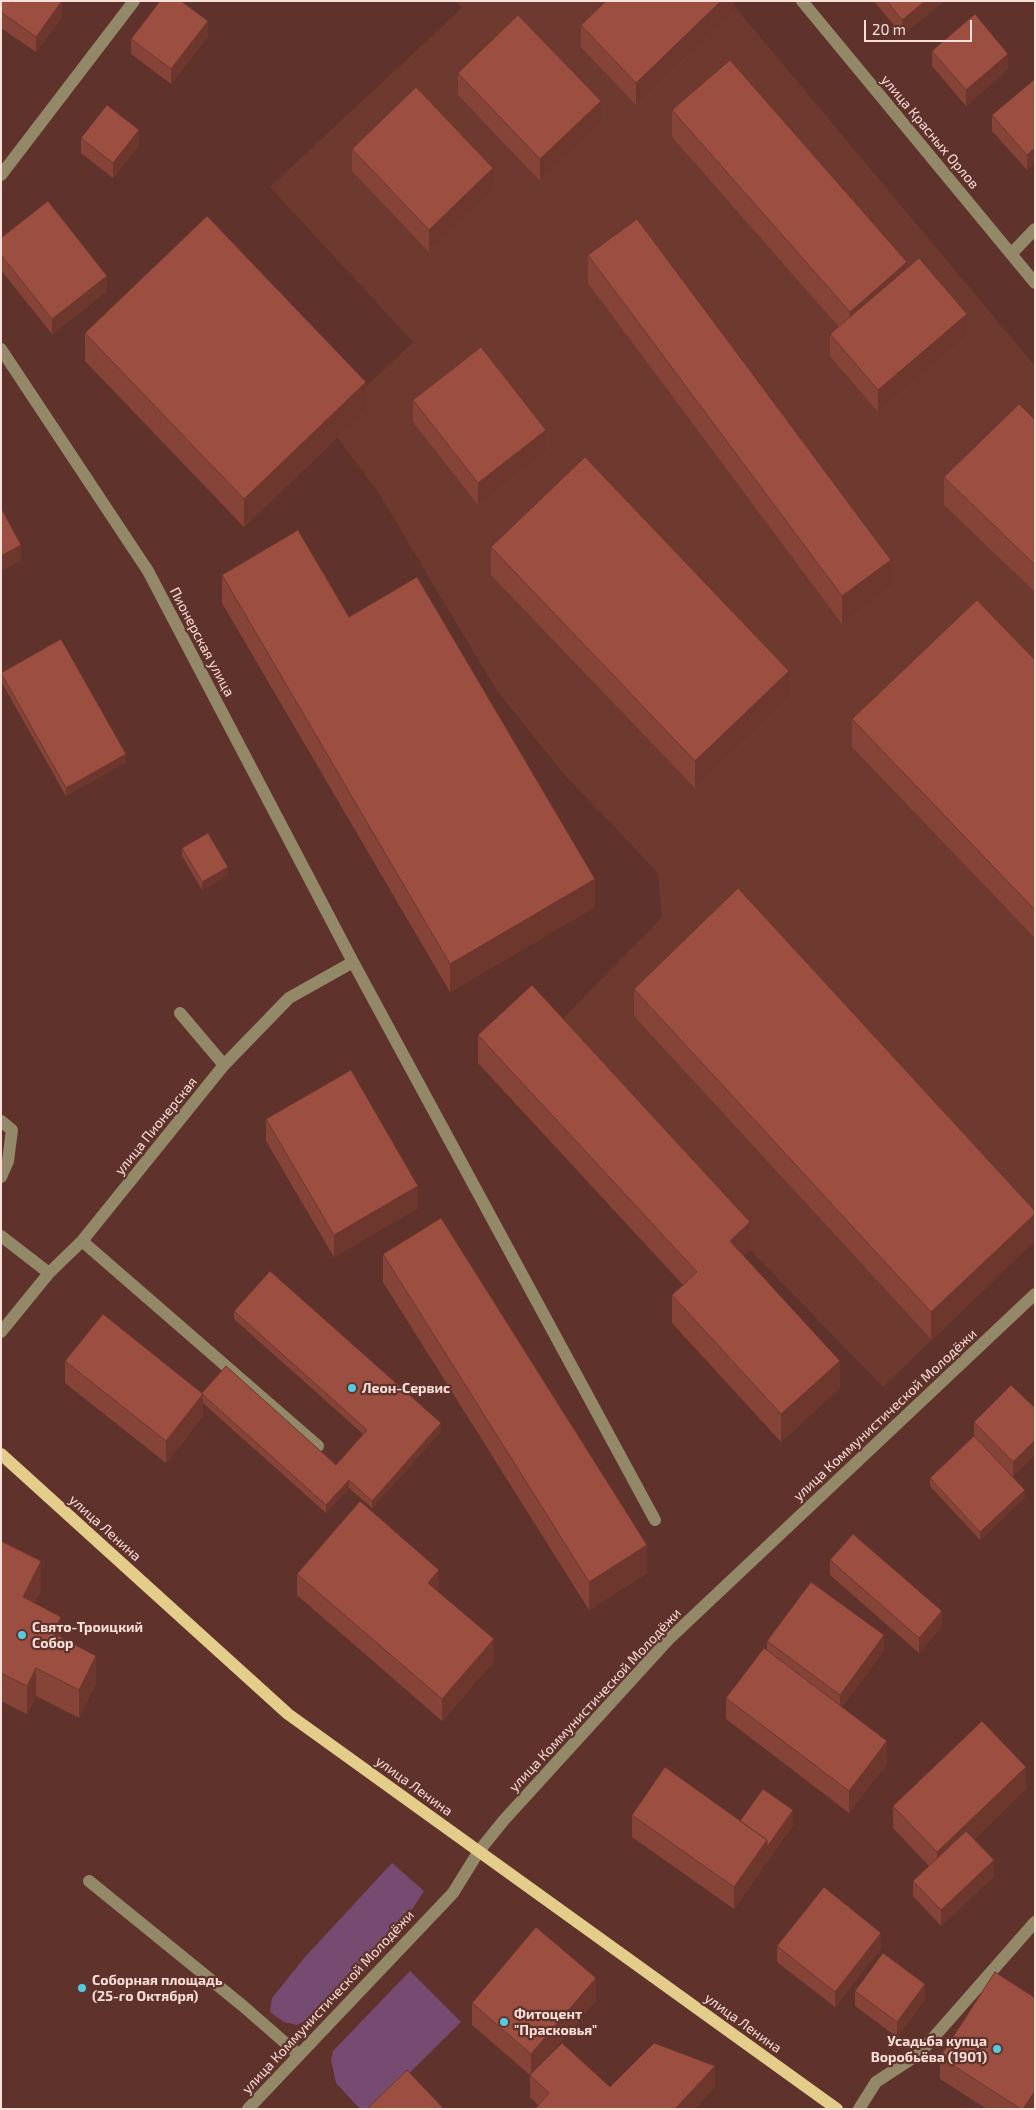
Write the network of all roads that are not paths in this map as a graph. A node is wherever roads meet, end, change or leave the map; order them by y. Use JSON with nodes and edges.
{"nodes":[{"id":1,"x":134,"y":1,"type":"edge"},
{"id":2,"x":802,"y":1,"type":"edge"},
{"id":3,"x":1,"y":175,"type":"edge"},
{"id":4,"x":1035,"y":229,"type":"edge"},
{"id":5,"x":1012,"y":253,"type":"junction"},
{"id":6,"x":1035,"y":283,"type":"edge"},
{"id":7,"x":1,"y":349,"type":"edge"},
{"id":8,"x":353,"y":962,"type":"junction"},
{"id":9,"x":180,"y":1013,"type":"dead end"},
{"id":10,"x":224,"y":1066,"type":"junction"},
{"id":11,"x":1,"y":1121,"type":"edge"},
{"id":12,"x":1,"y":1177,"type":"edge"},
{"id":13,"x":1,"y":1236,"type":"edge"},
{"id":14,"x":82,"y":1241,"type":"junction"},
{"id":15,"x":49,"y":1273,"type":"junction"},
{"id":16,"x":1035,"y":1294,"type":"edge"},
{"id":17,"x":1,"y":1332,"type":"edge"},
{"id":18,"x":318,"y":1446,"type":"edge"},
{"id":19,"x":1,"y":1454,"type":"edge"},
{"id":20,"x":655,"y":1520,"type":"dead end"},
{"id":21,"x":479,"y":1851,"type":"junction"},
{"id":22,"x":88,"y":1881,"type":"dead end"},
{"id":23,"x":1035,"y":1922,"type":"edge"},
{"id":24,"x":298,"y":2054,"type":"junction"},
{"id":25,"x":248,"y":2109,"type":"edge"},
{"id":26,"x":837,"y":2109,"type":"edge"},
{"id":27,"x":858,"y":2109,"type":"edge"}],
"edges":[{"from":1,"to":3,"type":"street"},
{"from":2,"to":5,"type":"street","name":"улица Красных Орлов"},
{"from":4,"to":5,"type":"street"},
{"from":5,"to":6,"type":"street","name":"улица Красных Орлов"},
{"from":7,"to":8,"type":"street","name":"Пионерская улица"},
{"from":8,"to":10,"type":"street","name":"улица Пионерская"},
{"from":8,"to":20,"type":"street","name":"Пионерская улица"},
{"from":9,"to":10,"type":"street"},
{"from":10,"to":14,"type":"street","name":"улица Пионерская"},
{"from":11,"to":12,"type":"street"},
{"from":13,"to":15,"type":"street"},
{"from":14,"to":15,"type":"street","name":"улица Пионерская"},
{"from":14,"to":18,"type":"street"},
{"from":15,"to":17,"type":"street","name":"улица Пионерская"},
{"from":16,"to":21,"type":"street","name":"улица Коммунистической Молодёжи"},
{"from":19,"to":21,"type":"main road","name":"улица Ленина"},
{"from":21,"to":24,"type":"street","name":"улица Коммунистической Молодёжи"},
{"from":21,"to":26,"type":"main road","name":"улица Ленина"},
{"from":22,"to":24,"type":"street"},
{"from":23,"to":27,"type":"street"},
{"from":24,"to":25,"type":"street","name":"улица Коммунистической Молодёжи"}]}
